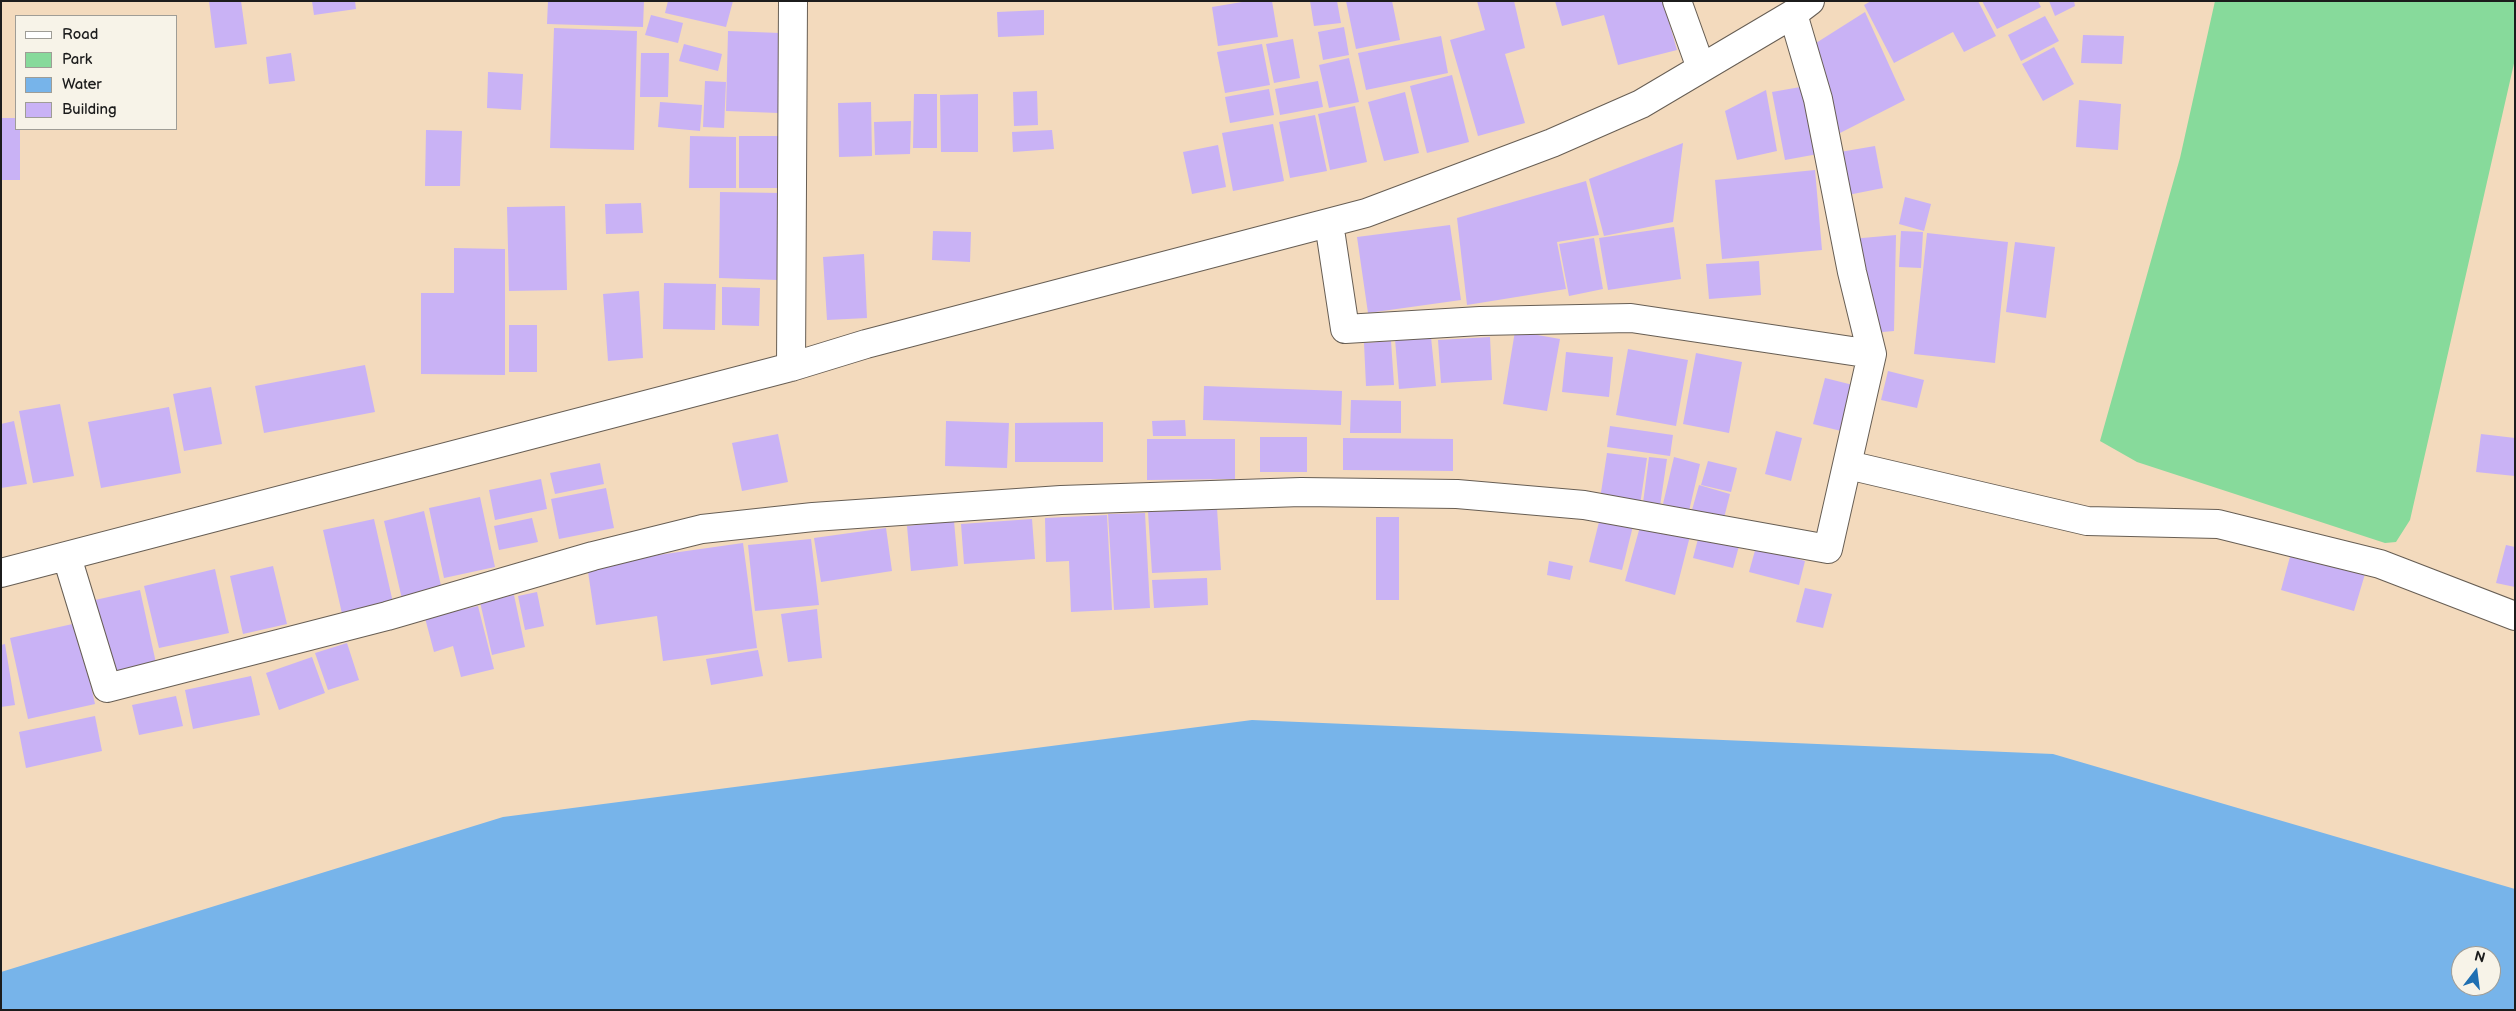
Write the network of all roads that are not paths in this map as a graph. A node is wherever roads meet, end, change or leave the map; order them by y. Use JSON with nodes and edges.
{"nodes":[{"id":1,"x":793,"y":1,"type":"edge"},
{"id":2,"x":1677,"y":1,"type":"edge"},
{"id":3,"x":1801,"y":8,"type":"edge"},
{"id":4,"x":1701,"y":68,"type":"junction"},
{"id":5,"x":1329,"y":223,"type":"junction"},
{"id":6,"x":1872,"y":354,"type":"junction"},
{"id":7,"x":791,"y":367,"type":"junction"},
{"id":8,"x":1848,"y":464,"type":"junction"},
{"id":9,"x":68,"y":557,"type":"junction"},
{"id":10,"x":1,"y":573,"type":"edge"},
{"id":11,"x":2515,"y":616,"type":"edge"}],
"edges":[{"from":1,"to":7,"type":"street"},
{"from":2,"to":4,"type":"street"},
{"from":3,"to":4,"type":"street"},
{"from":3,"to":6,"type":"street"},
{"from":4,"to":5,"type":"street"},
{"from":5,"to":6,"type":"street"},
{"from":5,"to":7,"type":"street"},
{"from":6,"to":8,"type":"street"},
{"from":7,"to":9,"type":"street"},
{"from":8,"to":9,"type":"street"},
{"from":8,"to":11,"type":"street"},
{"from":9,"to":10,"type":"street"}]}
